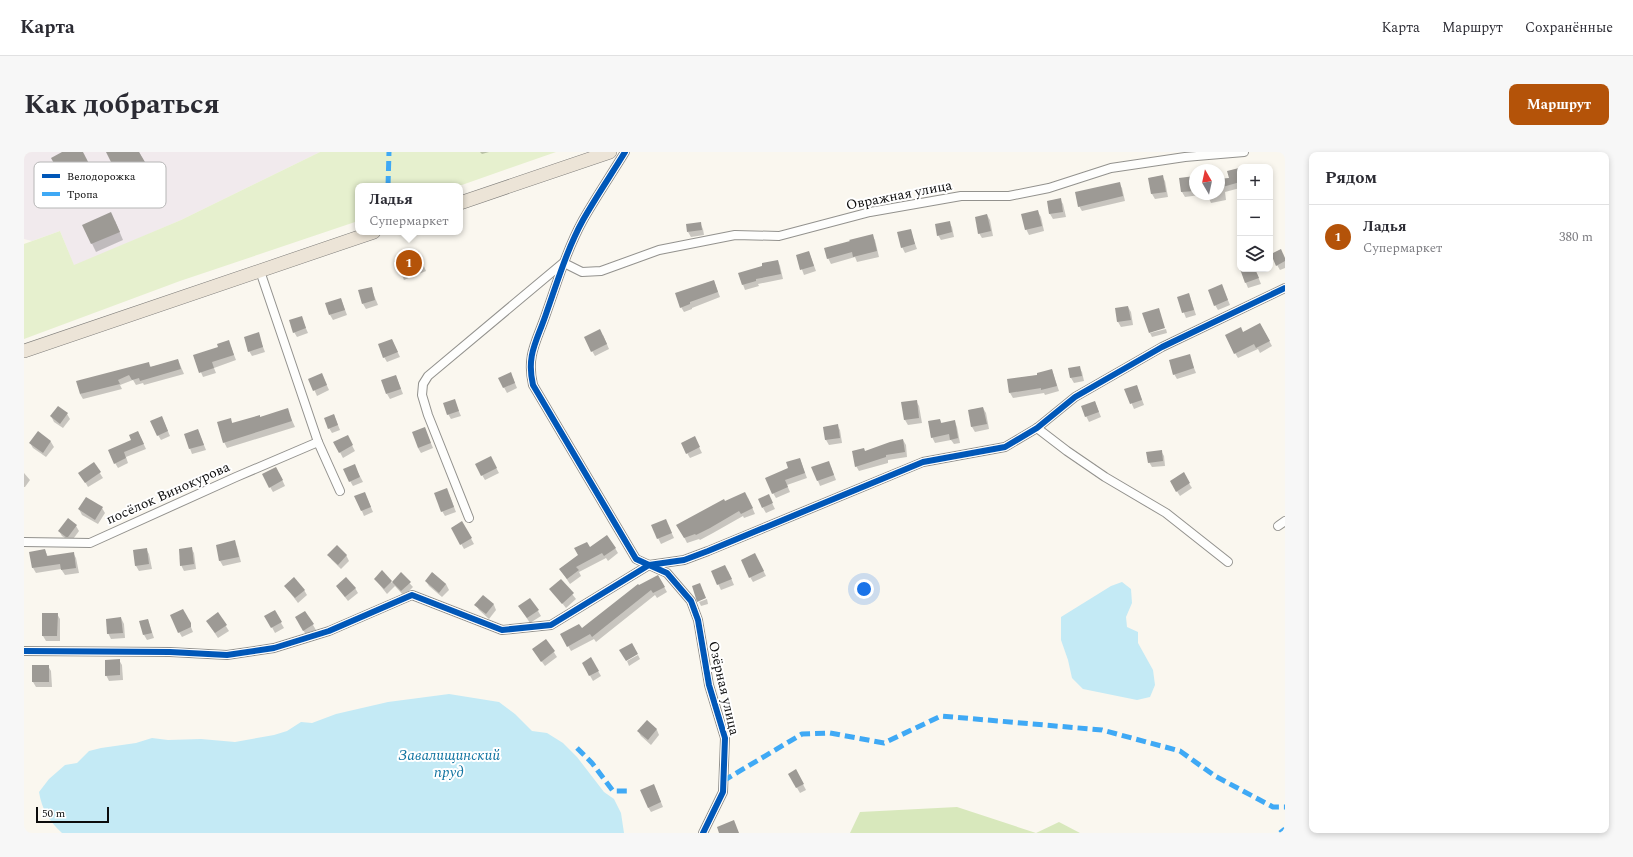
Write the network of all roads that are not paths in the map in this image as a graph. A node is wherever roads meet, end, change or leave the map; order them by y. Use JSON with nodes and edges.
{"nodes":[{"id":1,"x":610,"y":152,"type":"edge"},
{"id":2,"x":625,"y":152,"type":"edge"},
{"id":3,"x":1244,"y":152,"type":"edge"},
{"id":4,"x":463,"y":202,"type":"edge"},
{"id":5,"x":365,"y":235,"type":"edge"},
{"id":6,"x":564,"y":263,"type":"junction"},
{"id":7,"x":260,"y":270,"type":"junction"},
{"id":8,"x":1285,"y":288,"type":"edge"},
{"id":9,"x":24,"y":351,"type":"edge"},
{"id":10,"x":1037,"y":428,"type":"junction"},
{"id":11,"x":318,"y":442,"type":"junction"},
{"id":12,"x":340,"y":491,"type":"dead end"},
{"id":13,"x":468,"y":518,"type":"dead end"},
{"id":14,"x":24,"y":542,"type":"edge"},
{"id":15,"x":1228,"y":562,"type":"dead end"},
{"id":16,"x":649,"y":565,"type":"junction"},
{"id":17,"x":24,"y":651,"type":"edge"},
{"id":18,"x":703,"y":833,"type":"edge"}],
"edges":[{"from":1,"to":4,"type":"main road"},
{"from":2,"to":6,"type":"street","name":"Озёрная улица"},
{"from":3,"to":6,"type":"street","name":"Овражная улица"},
{"from":5,"to":7,"type":"main road"},
{"from":6,"to":13,"type":"street"},
{"from":6,"to":16,"type":"street","name":"Озёрная улица"},
{"from":7,"to":9,"type":"main road"},
{"from":7,"to":11,"type":"street"},
{"from":8,"to":10,"type":"street"},
{"from":10,"to":15,"type":"street"},
{"from":10,"to":16,"type":"street"},
{"from":11,"to":12,"type":"street"},
{"from":11,"to":14,"type":"street","name":"посёлок Винокурова"},
{"from":16,"to":17,"type":"street"},
{"from":16,"to":18,"type":"street","name":"Озёрная улица"}]}
